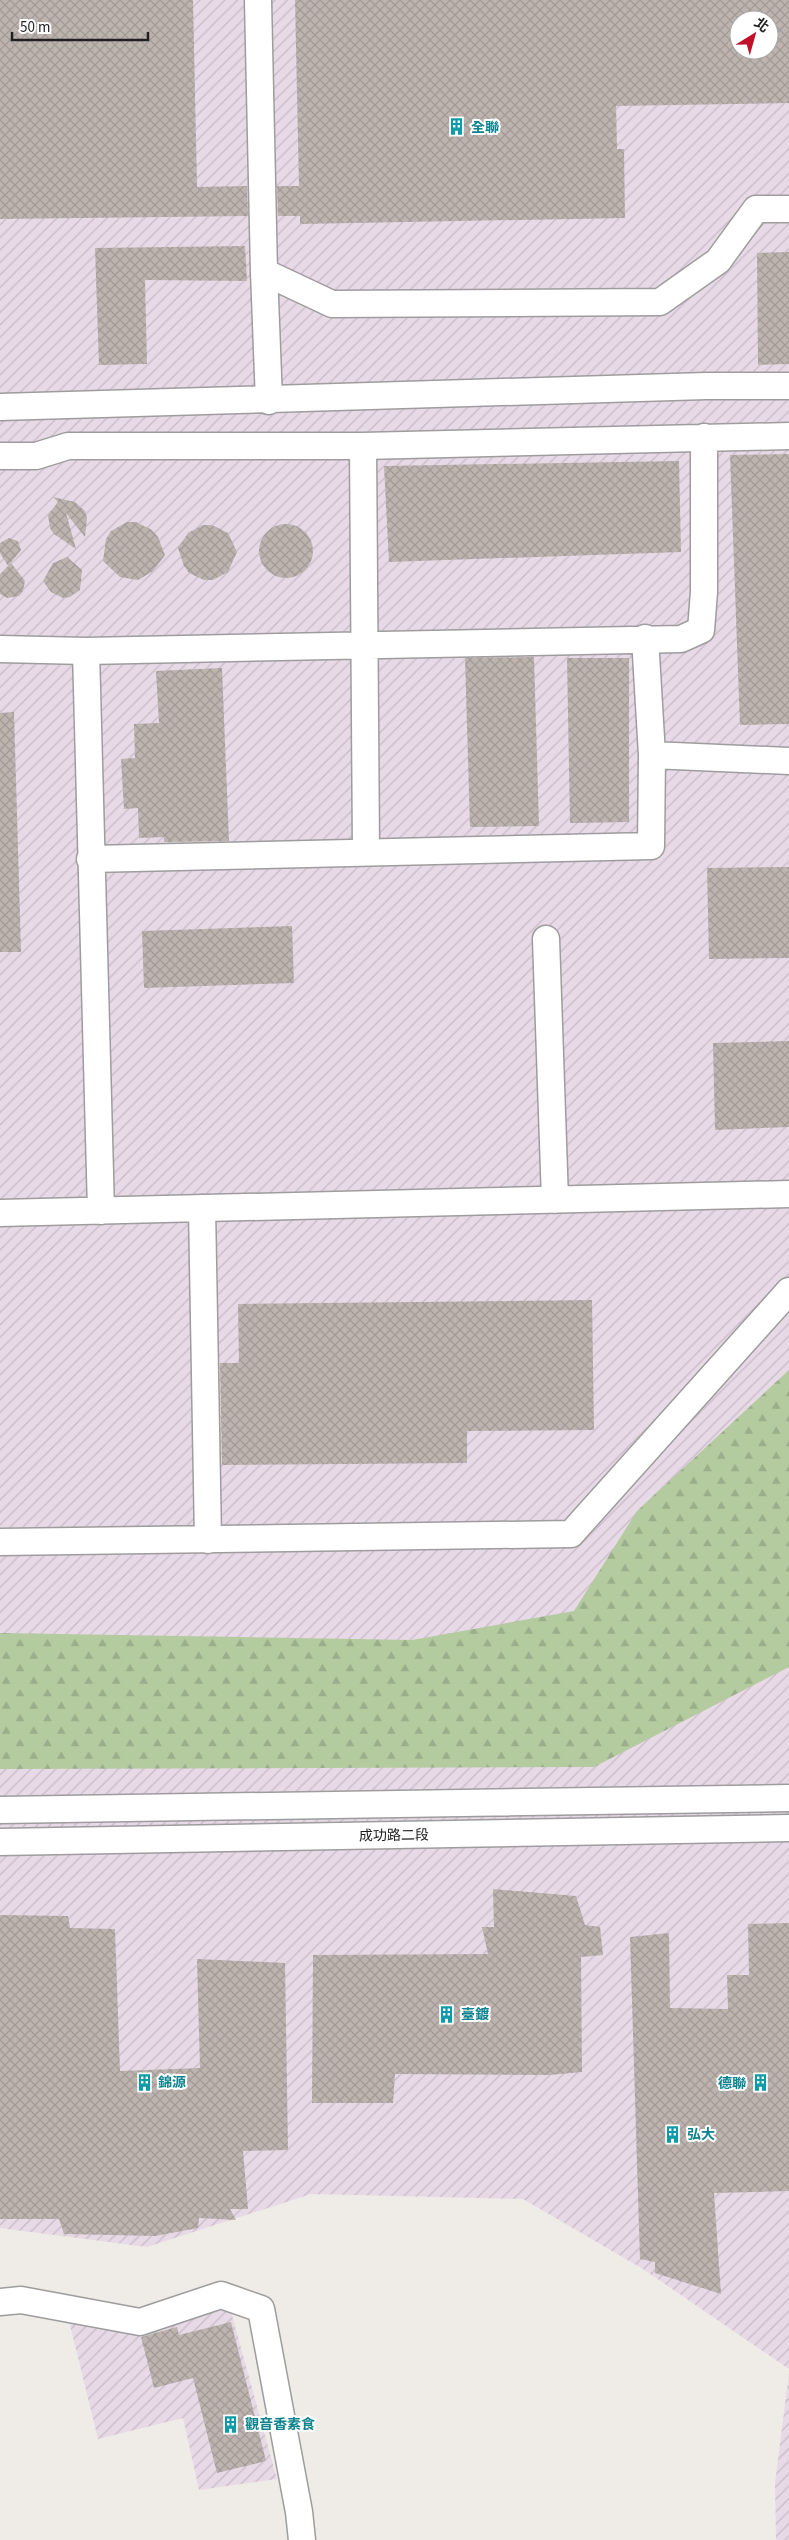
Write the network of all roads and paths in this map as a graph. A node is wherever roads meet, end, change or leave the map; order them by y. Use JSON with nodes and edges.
{"nodes":[{"id":1,"x":258,"y":0,"type":"edge"},
{"id":2,"x":789,"y":209,"type":"edge"},
{"id":3,"x":264,"y":272,"type":"junction"},
{"id":4,"x":789,"y":386,"type":"edge"},
{"id":5,"x":269,"y":401,"type":"junction"},
{"id":6,"x":0,"y":407,"type":"edge"},
{"id":7,"x":789,"y":436,"type":"edge"},
{"id":8,"x":704,"y":437,"type":"junction"},
{"id":9,"x":363,"y":446,"type":"junction"},
{"id":10,"x":0,"y":456,"type":"edge"},
{"id":11,"x":645,"y":638,"type":"junction"},
{"id":12,"x":365,"y":646,"type":"junction"},
{"id":13,"x":0,"y":649,"type":"edge"},
{"id":14,"x":86,"y":651,"type":"junction"},
{"id":15,"x":652,"y":755,"type":"junction"},
{"id":16,"x":789,"y":761,"type":"edge"},
{"id":17,"x":366,"y":851,"type":"junction"},
{"id":18,"x":90,"y":859,"type":"junction"},
{"id":19,"x":546,"y":938,"type":"dead end"},
{"id":20,"x":789,"y":1194,"type":"edge"},
{"id":21,"x":555,"y":1200,"type":"junction"},
{"id":22,"x":202,"y":1208,"type":"junction"},
{"id":23,"x":100,"y":1211,"type":"junction"},
{"id":24,"x":0,"y":1213,"type":"edge"},
{"id":25,"x":789,"y":1291,"type":"edge"},
{"id":26,"x":208,"y":1540,"type":"junction"},
{"id":27,"x":0,"y":1542,"type":"edge"},
{"id":28,"x":789,"y":1798,"type":"edge"},
{"id":29,"x":0,"y":1810,"type":"edge"},
{"id":30,"x":789,"y":1828,"type":"edge"},
{"id":31,"x":0,"y":1842,"type":"edge"},
{"id":32,"x":0,"y":2302,"type":"edge"},
{"id":33,"x":302,"y":2540,"type":"edge"}],
"edges":[{"from":1,"to":3,"type":"street"},
{"from":2,"to":3,"type":"street"},
{"from":3,"to":5,"type":"street"},
{"from":4,"to":5,"type":"street"},
{"from":5,"to":6,"type":"street"},
{"from":7,"to":8,"type":"street"},
{"from":8,"to":9,"type":"street"},
{"from":8,"to":11,"type":"street"},
{"from":9,"to":10,"type":"street"},
{"from":9,"to":12,"type":"street"},
{"from":11,"to":12,"type":"street"},
{"from":11,"to":15,"type":"street"},
{"from":12,"to":14,"type":"street"},
{"from":12,"to":17,"type":"street"},
{"from":13,"to":14,"type":"street"},
{"from":14,"to":18,"type":"street"},
{"from":15,"to":16,"type":"street"},
{"from":15,"to":17,"type":"street"},
{"from":17,"to":18,"type":"street"},
{"from":18,"to":23,"type":"street"},
{"from":19,"to":21,"type":"street"},
{"from":20,"to":21,"type":"street"},
{"from":21,"to":22,"type":"street"},
{"from":22,"to":23,"type":"street"},
{"from":22,"to":26,"type":"street"},
{"from":23,"to":24,"type":"street"},
{"from":25,"to":26,"type":"street"},
{"from":26,"to":27,"type":"street"},
{"from":28,"to":29,"type":"street"},
{"from":30,"to":31,"type":"street","name":"成功路二段"},
{"from":32,"to":33,"type":"street"}]}
